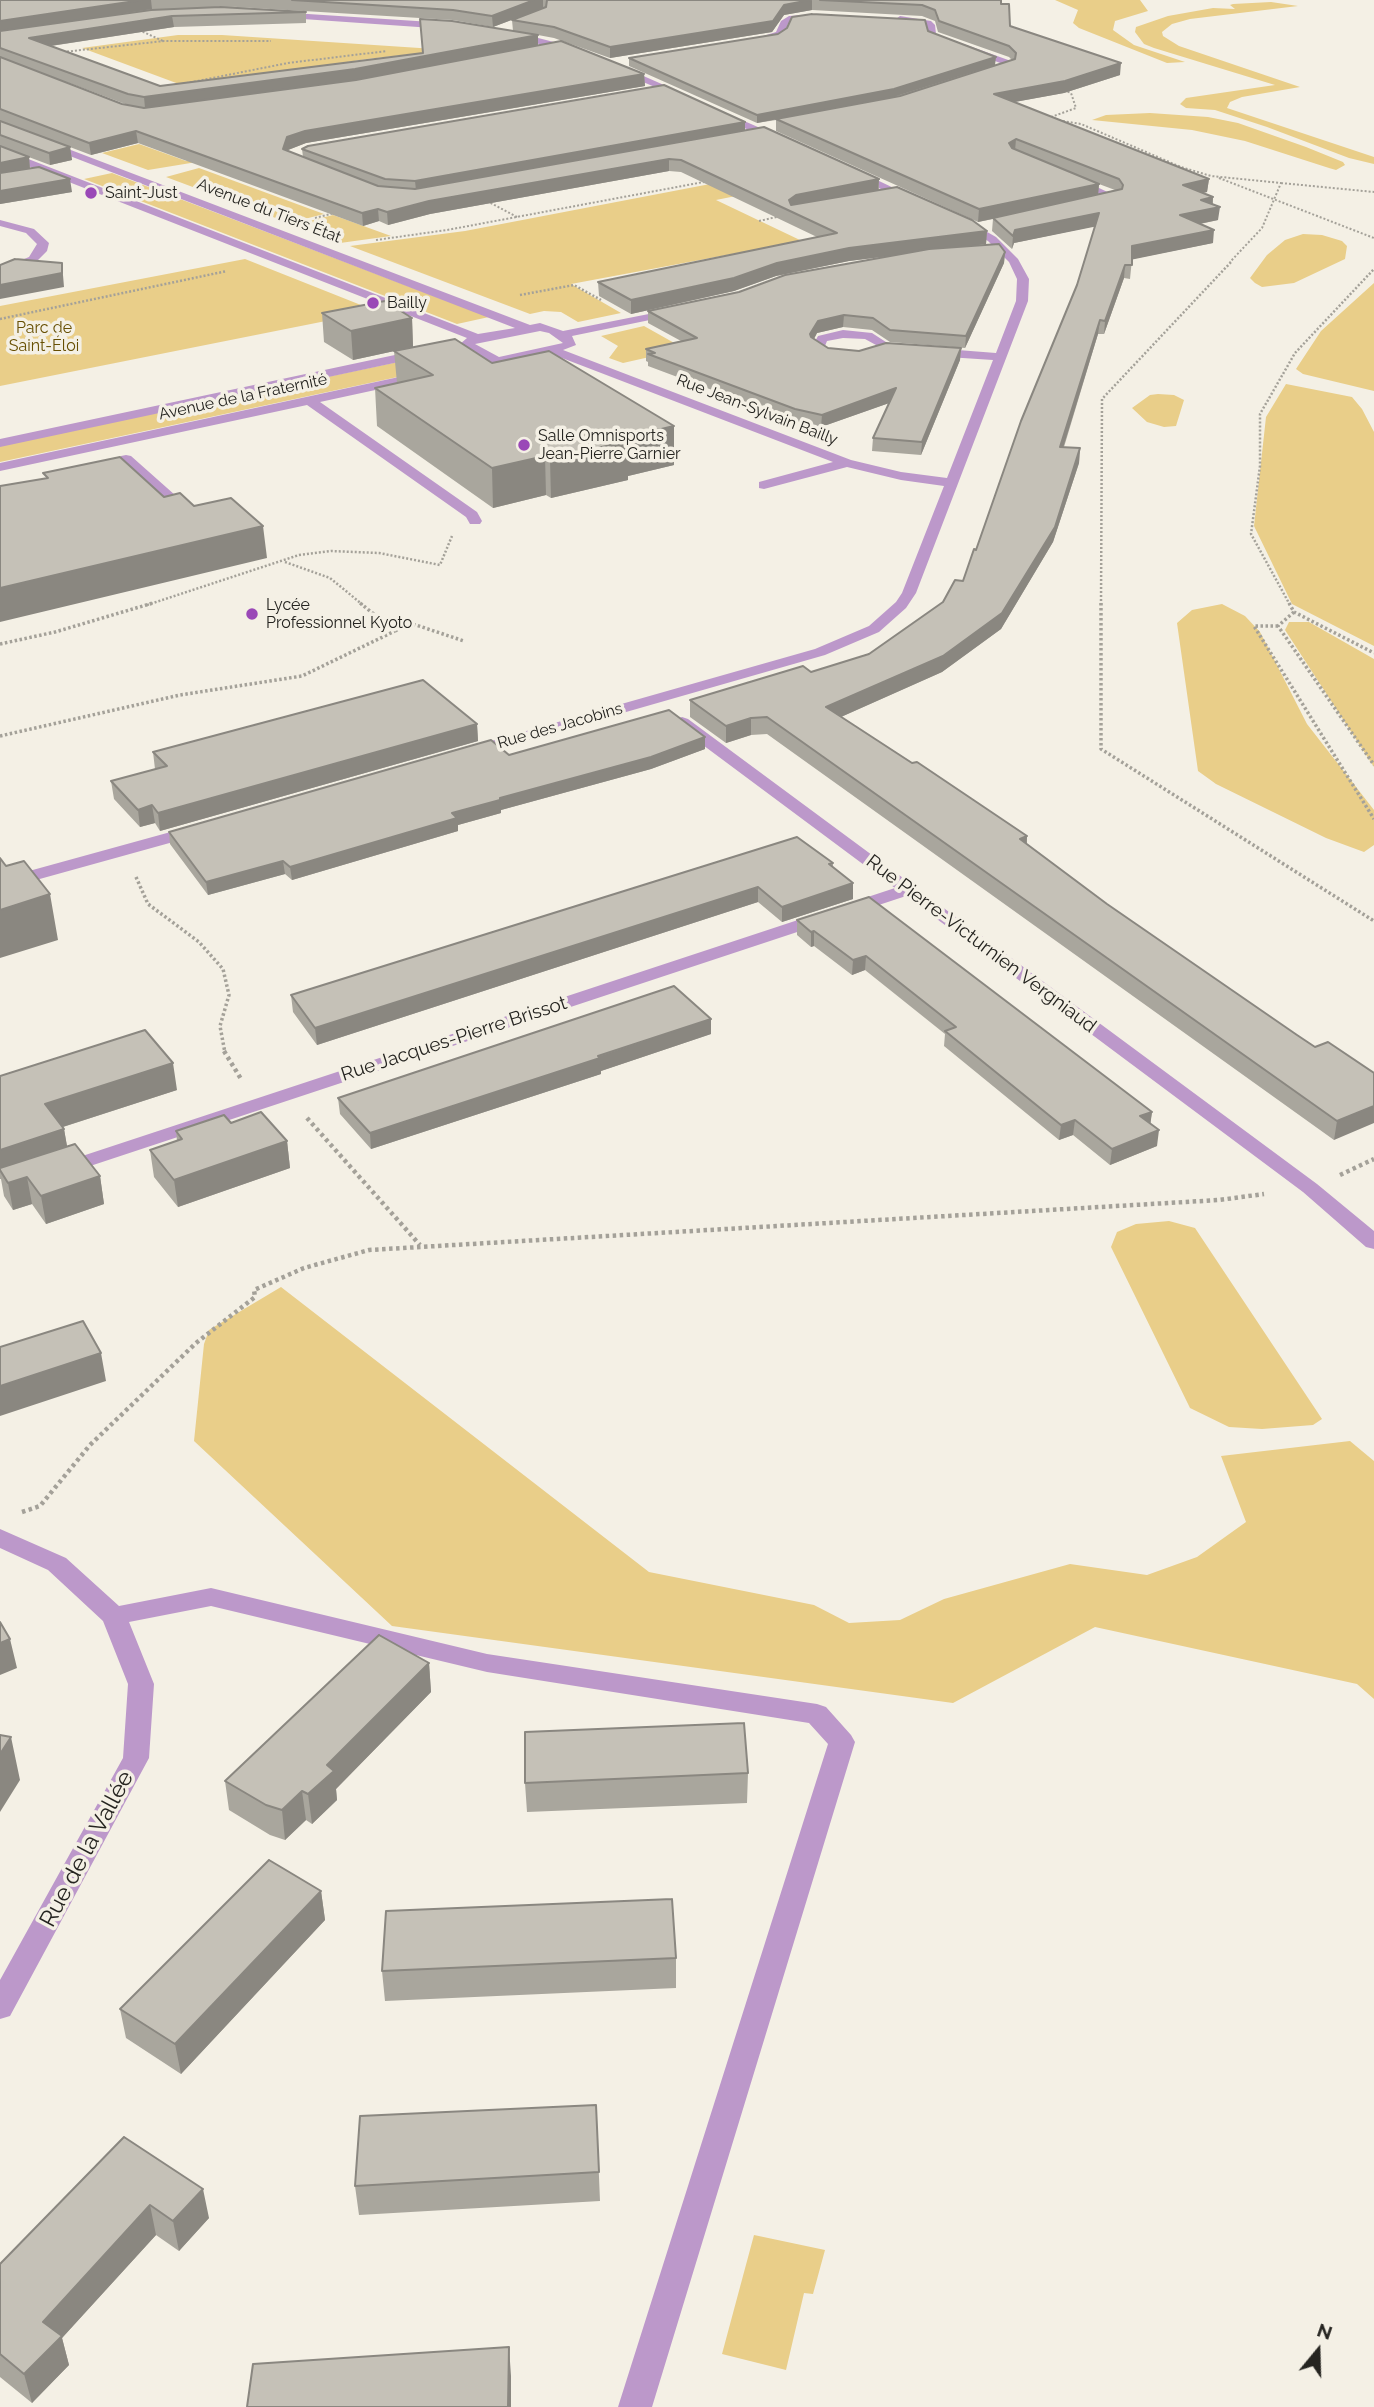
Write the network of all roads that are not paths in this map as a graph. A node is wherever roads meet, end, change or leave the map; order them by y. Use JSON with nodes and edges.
{"nodes":[{"id":1,"x":371,"y":9,"type":"edge"},
{"id":2,"x":262,"y":14,"type":"edge"},
{"id":3,"x":825,"y":17,"type":"edge"},
{"id":4,"x":887,"y":19,"type":"edge"},
{"id":5,"x":363,"y":20,"type":"junction"},
{"id":6,"x":517,"y":23,"type":"edge"},
{"id":7,"x":453,"y":26,"type":"edge"},
{"id":8,"x":744,"y":42,"type":"edge"},
{"id":9,"x":564,"y":46,"type":"junction"},
{"id":10,"x":537,"y":52,"type":"edge"},
{"id":11,"x":584,"y":53,"type":"edge"},
{"id":12,"x":636,"y":60,"type":"edge"},
{"id":13,"x":979,"y":77,"type":"edge"},
{"id":14,"x":665,"y":88,"type":"junction"},
{"id":15,"x":641,"y":92,"type":"edge"},
{"id":16,"x":689,"y":99,"type":"edge"},
{"id":17,"x":713,"y":110,"type":"edge"},
{"id":18,"x":0,"y":126,"type":"edge"},
{"id":19,"x":764,"y":130,"type":"junction"},
{"id":20,"x":737,"y":138,"type":"edge"},
{"id":21,"x":788,"y":144,"type":"edge"},
{"id":22,"x":0,"y":151,"type":"edge"},
{"id":23,"x":95,"y":162,"type":"junction"},
{"id":24,"x":846,"y":170,"type":"edge"},
{"id":25,"x":54,"y":172,"type":"junction"},
{"id":26,"x":1057,"y":173,"type":"edge"},
{"id":27,"x":36,"y":175,"type":"edge"},
{"id":28,"x":899,"y":193,"type":"junction"},
{"id":29,"x":873,"y":198,"type":"edge"},
{"id":30,"x":921,"y":203,"type":"edge"},
{"id":31,"x":1085,"y":206,"type":"edge"},
{"id":32,"x":955,"y":218,"type":"edge"},
{"id":33,"x":0,"y":223,"type":"edge"},
{"id":34,"x":992,"y":226,"type":"edge"},
{"id":35,"x":977,"y":229,"type":"junction"},
{"id":36,"x":1003,"y":249,"type":"junction"},
{"id":37,"x":984,"y":250,"type":"edge"},
{"id":38,"x":0,"y":273,"type":"edge"},
{"id":39,"x":688,"y":308,"type":"edge"},
{"id":40,"x":526,"y":328,"type":"junction"},
{"id":41,"x":561,"y":335,"type":"junction"},
{"id":42,"x":460,"y":345,"type":"junction"},
{"id":43,"x":881,"y":348,"type":"edge"},
{"id":44,"x":895,"y":349,"type":"edge"},
{"id":45,"x":554,"y":351,"type":"junction"},
{"id":46,"x":923,"y":351,"type":"edge"},
{"id":47,"x":1000,"y":357,"type":"junction"},
{"id":48,"x":493,"y":361,"type":"junction"},
{"id":49,"x":475,"y":365,"type":"edge"},
{"id":50,"x":432,"y":374,"type":"edge"},
{"id":51,"x":309,"y":400,"type":"junction"},
{"id":52,"x":0,"y":443,"type":"edge"},
{"id":53,"x":127,"y":459,"type":"edge"},
{"id":54,"x":847,"y":463,"type":"junction"},
{"id":55,"x":0,"y":467,"type":"edge"},
{"id":56,"x":952,"y":483,"type":"junction"},
{"id":57,"x":764,"y":485,"type":"dead end"},
{"id":58,"x":474,"y":518,"type":"road end"},
{"id":59,"x":195,"y":520,"type":"edge"},
{"id":60,"x":653,"y":700,"type":"junction"},
{"id":61,"x":454,"y":757,"type":"edge"},
{"id":62,"x":214,"y":824,"type":"edge"},
{"id":63,"x":0,"y":885,"type":"edge"},
{"id":64,"x":908,"y":890,"type":"junction"},
{"id":65,"x":39,"y":1176,"type":"edge"},
{"id":66,"x":1374,"y":1242,"type":"edge"},
{"id":67,"x":0,"y":1538,"type":"edge"},
{"id":68,"x":114,"y":1616,"type":"junction"},
{"id":69,"x":0,"y":2007,"type":"edge"},
{"id":70,"x":635,"y":2407,"type":"edge"}],
"edges":[{"from":1,"to":5,"type":"street"},
{"from":2,"to":5,"type":"street"},
{"from":3,"to":8,"type":"street"},
{"from":4,"to":13,"type":"street"},
{"from":5,"to":7,"type":"street"},
{"from":6,"to":9,"type":"street"},
{"from":9,"to":10,"type":"street"},
{"from":9,"to":11,"type":"street"},
{"from":12,"to":14,"type":"street"},
{"from":14,"to":15,"type":"street"},
{"from":14,"to":16,"type":"street"},
{"from":17,"to":19,"type":"street"},
{"from":18,"to":23,"type":"street","name":"Avenue du Tiers État"},
{"from":19,"to":20,"type":"street"},
{"from":19,"to":21,"type":"street"},
{"from":22,"to":25,"type":"street"},
{"from":23,"to":25,"type":"street"},
{"from":23,"to":40,"type":"street","name":"Avenue du Tiers État"},
{"from":24,"to":28,"type":"street"},
{"from":25,"to":27,"type":"street"},
{"from":25,"to":42,"type":"street"},
{"from":26,"to":31,"type":"street"},
{"from":28,"to":29,"type":"street"},
{"from":28,"to":30,"type":"street"},
{"from":32,"to":35,"type":"street","name":"Rue des Jacobins"},
{"from":33,"to":38,"type":"street"},
{"from":34,"to":35,"type":"street"},
{"from":35,"to":36,"type":"street","name":"Rue des Jacobins"},
{"from":36,"to":37,"type":"street"},
{"from":36,"to":47,"type":"street","name":"Rue des Jacobins"},
{"from":39,"to":41,"type":"street"},
{"from":40,"to":41,"type":"street"},
{"from":40,"to":42,"type":"street","name":"Avenue de la Fraternité"},
{"from":41,"to":45,"type":"street"},
{"from":42,"to":48,"type":"street"},
{"from":42,"to":52,"type":"street","name":"Avenue de la Fraternité"},
{"from":43,"to":44,"type":"street"},
{"from":45,"to":48,"type":"street"},
{"from":45,"to":54,"type":"street","name":"Rue Jean-Sylvain Bailly"},
{"from":46,"to":47,"type":"street"},
{"from":47,"to":56,"type":"street","name":"Rue des Jacobins"},
{"from":48,"to":49,"type":"street"},
{"from":50,"to":51,"type":"street","name":"Avenue de la Fraternité"},
{"from":51,"to":55,"type":"street","name":"Avenue de la Fraternité"},
{"from":51,"to":58,"type":"street"},
{"from":53,"to":59,"type":"street"},
{"from":54,"to":56,"type":"street","name":"Rue Jean-Sylvain Bailly"},
{"from":54,"to":57,"type":"street"},
{"from":56,"to":60,"type":"street","name":"Rue des Jacobins"},
{"from":60,"to":61,"type":"street","name":"Rue des Jacobins"},
{"from":60,"to":64,"type":"street","name":"Rue Pierre-Victurnien Vergniaud"},
{"from":62,"to":63,"type":"street"},
{"from":64,"to":65,"type":"street","name":"Rue Jacques-Pierre Brissot"},
{"from":64,"to":66,"type":"street","name":"Rue Pierre-Victurnien Vergniaud"},
{"from":67,"to":68,"type":"street","name":"Rue de la Vallée"},
{"from":68,"to":69,"type":"street","name":"Rue de la Vallée"},
{"from":68,"to":70,"type":"street"}]}
